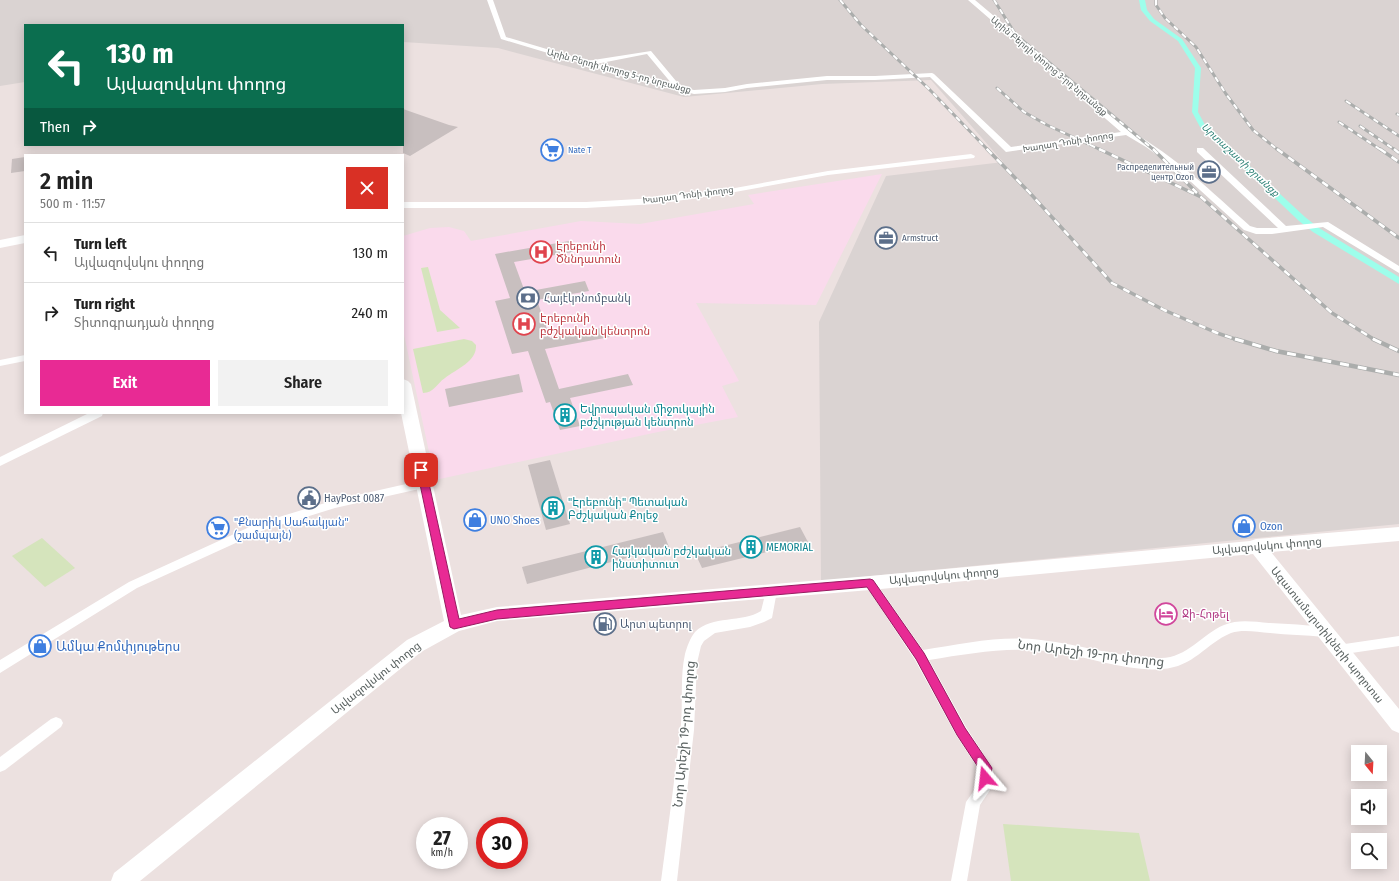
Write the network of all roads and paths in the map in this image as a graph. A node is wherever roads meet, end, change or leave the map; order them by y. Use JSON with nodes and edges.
{"nodes":[{"id":1,"x":490,"y":0,"type":"edge"},
{"id":2,"x":971,"y":0,"type":"edge"},
{"id":3,"x":588,"y":63,"type":"junction"},
{"id":4,"x":678,"y":87,"type":"junction"},
{"id":5,"x":1127,"y":133,"type":"junction"},
{"id":6,"x":1009,"y":150,"type":"joint"},
{"id":7,"x":1200,"y":150,"type":"dead end"},
{"id":8,"x":971,"y":156,"type":"dead end"},
{"id":9,"x":404,"y":205,"type":"edge"},
{"id":10,"x":1284,"y":229,"type":"junction"},
{"id":11,"x":24,"y":238,"type":"edge"},
{"id":12,"x":0,"y":244,"type":"edge"},
{"id":13,"x":1399,"y":270,"type":"edge"},
{"id":14,"x":24,"y":358,"type":"edge"},
{"id":15,"x":0,"y":363,"type":"edge"},
{"id":16,"x":404,"y":389,"type":"edge"},
{"id":17,"x":96,"y":414,"type":"edge"},
{"id":18,"x":0,"y":462,"type":"edge"},
{"id":19,"x":424,"y":484,"type":"junction"},
{"id":20,"x":1399,"y":534,"type":"edge"},
{"id":21,"x":1256,"y":546,"type":"junction"},
{"id":22,"x":870,"y":583,"type":"junction"},
{"id":23,"x":771,"y":591,"type":"junction"},
{"id":24,"x":454,"y":624,"type":"junction"},
{"id":25,"x":1324,"y":632,"type":"junction"},
{"id":26,"x":1399,"y":641,"type":"edge"},
{"id":27,"x":1338,"y":650,"type":"junction"},
{"id":28,"x":920,"y":656,"type":"junction"},
{"id":29,"x":0,"y":667,"type":"edge"},
{"id":30,"x":56,"y":723,"type":"dead end"},
{"id":31,"x":1399,"y":724,"type":"edge"},
{"id":32,"x":0,"y":765,"type":"edge"},
{"id":33,"x":122,"y":881,"type":"edge"},
{"id":34,"x":669,"y":881,"type":"edge"},
{"id":35,"x":959,"y":881,"type":"edge"}],
"edges":[{"from":1,"to":3,"type":"street","name":"Արին Բերդի փողոց 5-րդ նրբանցք"},
{"from":2,"to":5,"type":"street","name":"Արին Բերդի փողոց 3-րդ նրբանցք"},
{"from":3,"to":4,"type":"street","name":"Արին Բերդի փողոց 5-րդ նրբանցք"},
{"from":3,"to":4,"type":"street"},
{"from":4,"to":6,"type":"street","name":"Արին Բերդի փողոց 5-րդ նրբանցք"},
{"from":5,"to":6,"type":"street","name":"Խաղաղ Դոնի փողոց"},
{"from":5,"to":10,"type":"street","name":"Արին Բերդի փողոց 3-րդ նրբանցք"},
{"from":7,"to":10,"type":"street"},
{"from":8,"to":9,"type":"street","name":"Խաղաղ Դոնի փողոց"},
{"from":10,"to":13,"type":"street","name":"Արին Բերդի փողոց 3-րդ նրբանցք"},
{"from":11,"to":12,"type":"main road"},
{"from":14,"to":15,"type":"street"},
{"from":16,"to":19,"type":"main road"},
{"from":17,"to":18,"type":"street"},
{"from":19,"to":24,"type":"main road"},
{"from":19,"to":29,"type":"street"},
{"from":20,"to":21,"type":"main road","name":"Այվազովսկու փողոց"},
{"from":21,"to":22,"type":"main road","name":"Այվազովսկու փողոց"},
{"from":21,"to":25,"type":"main road","name":"Ազատամարտիկների պողոտա"},
{"from":22,"to":23,"type":"main road","name":"Այվազովսկու փողոց"},
{"from":22,"to":28,"type":"street"},
{"from":23,"to":24,"type":"main road","name":"Այվազովսկու փողոց"},
{"from":23,"to":34,"type":"street","name":"Նոր Արեշի 19-րդ փողոց"},
{"from":24,"to":33,"type":"main road","name":"Այվազովսկու փողոց"},
{"from":25,"to":27,"type":"main road","name":"Ազատամարտիկների պողոտա"},
{"from":25,"to":28,"type":"street","name":"Նոր Արեշի 19-րդ փողոց"},
{"from":26,"to":27,"type":"street"},
{"from":27,"to":31,"type":"main road","name":"Ազատամարտիկների պողոտա"},
{"from":28,"to":35,"type":"street"},
{"from":30,"to":32,"type":"street"}]}
